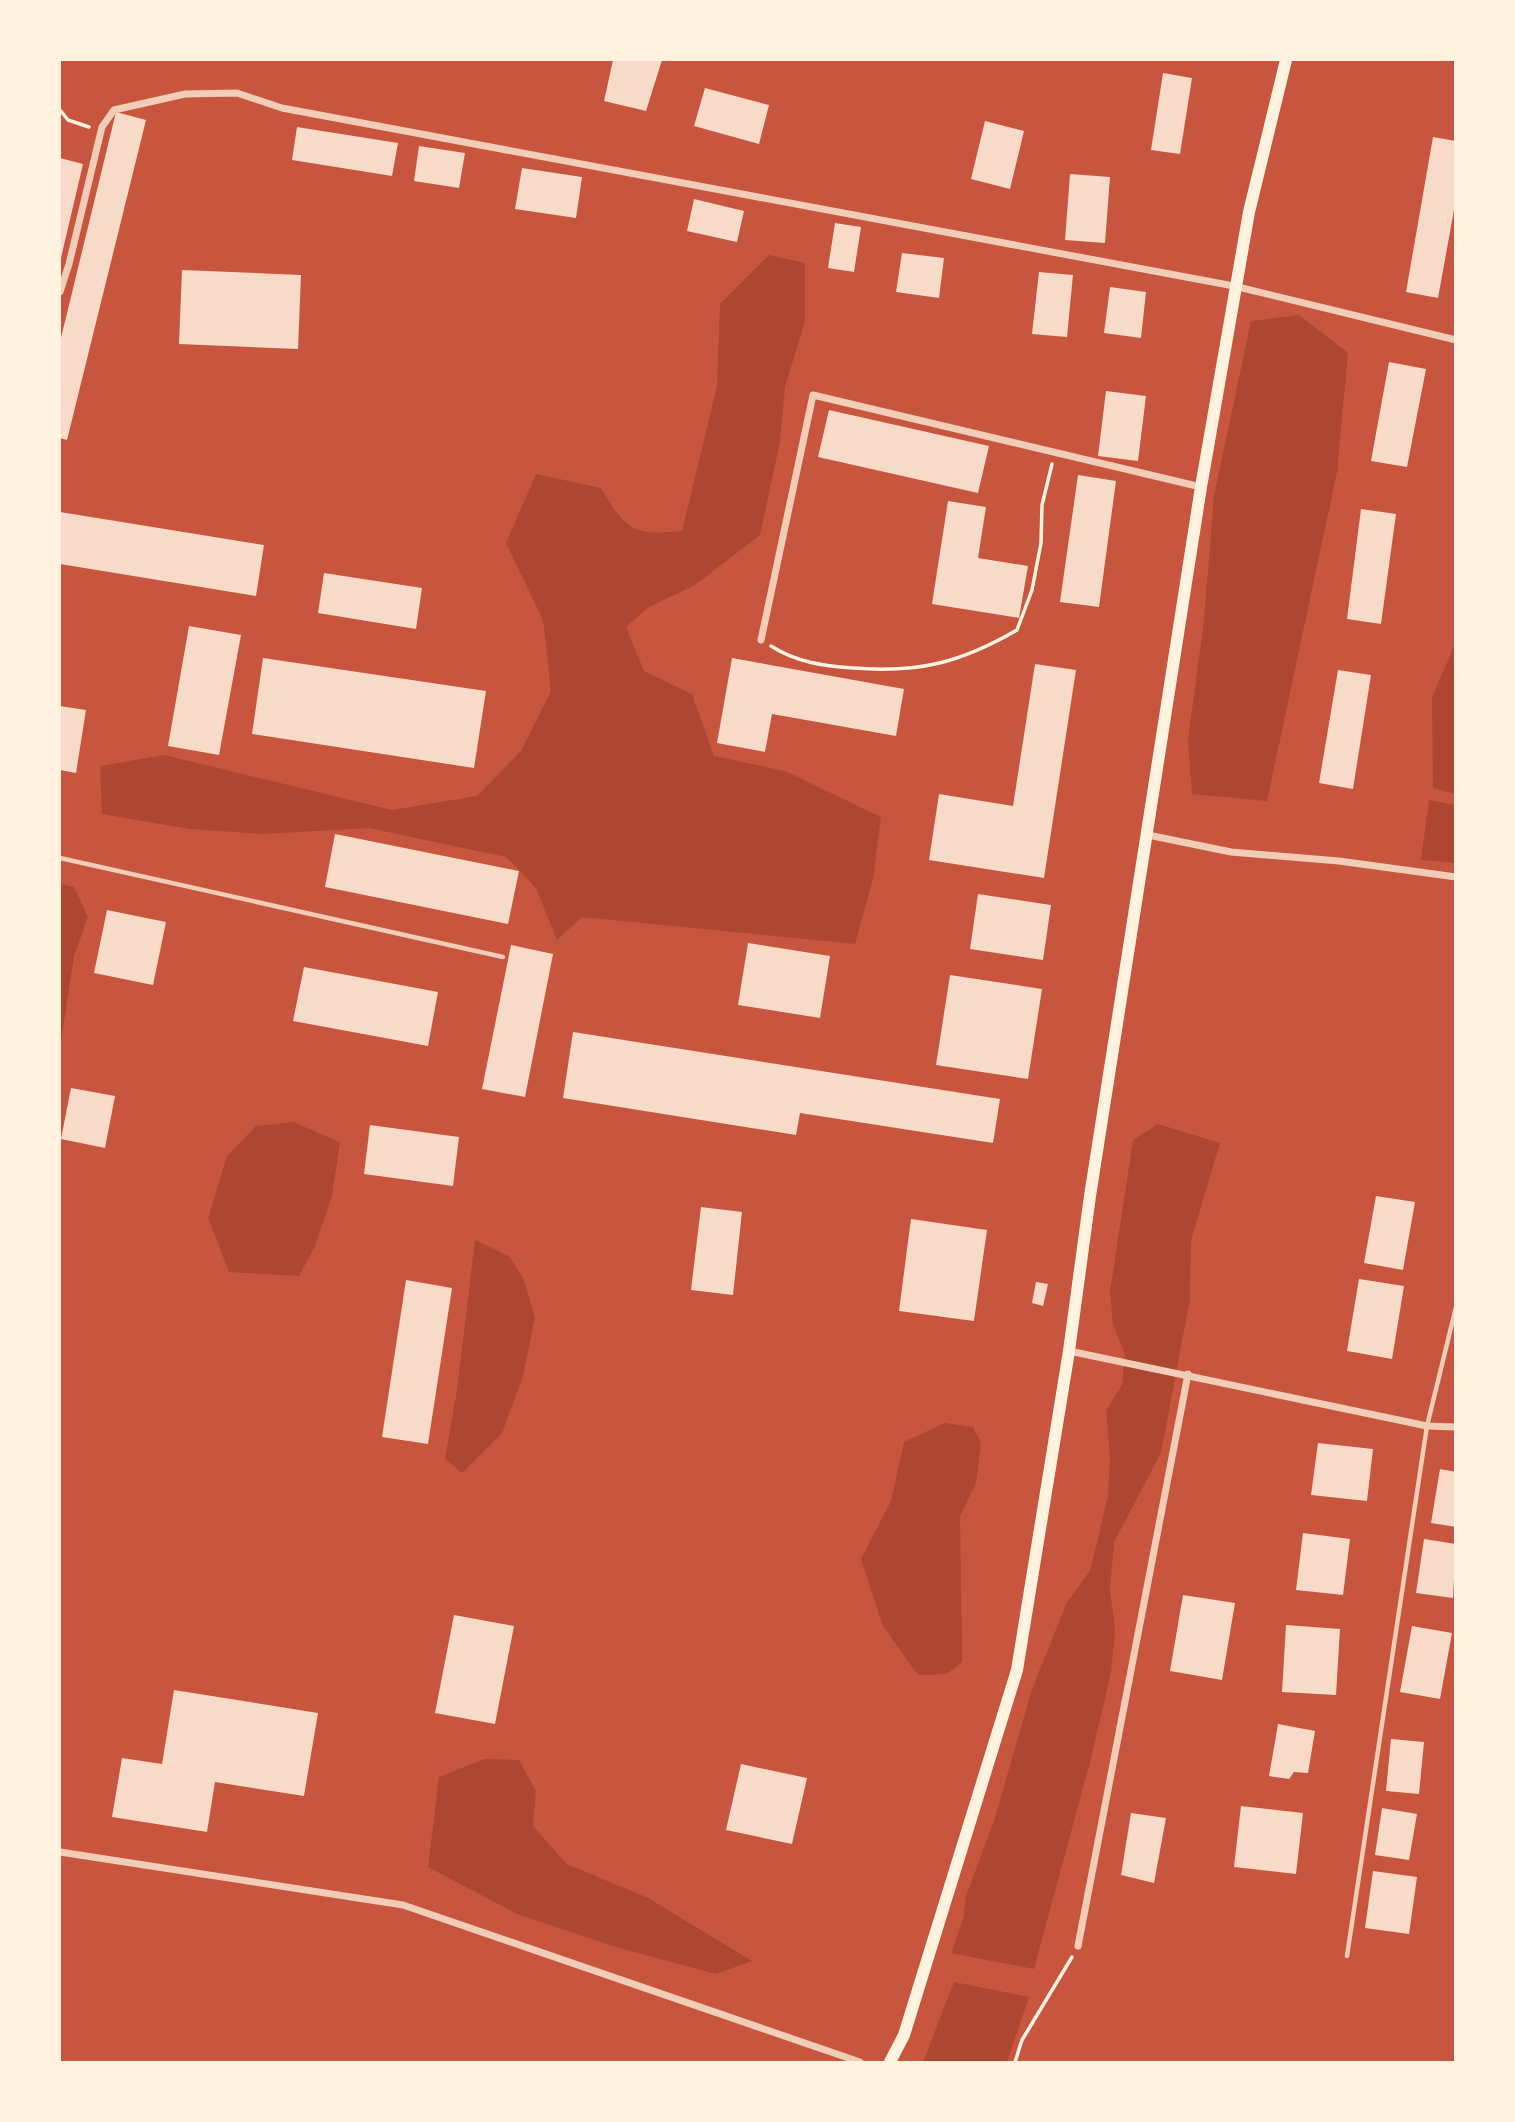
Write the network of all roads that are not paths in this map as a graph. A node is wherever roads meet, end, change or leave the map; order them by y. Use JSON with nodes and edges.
{"nodes":[{"id":1,"x":1286,"y":60,"type":"edge"},
{"id":2,"x":1234,"y":286,"type":"junction"},
{"id":3,"x":60,"y":292,"type":"edge"},
{"id":4,"x":1455,"y":340,"type":"edge"},
{"id":5,"x":1201,"y":486,"type":"junction"},
{"id":6,"x":761,"y":640,"type":"road end"},
{"id":7,"x":1148,"y":835,"type":"junction"},
{"id":8,"x":60,"y":858,"type":"edge"},
{"id":9,"x":1455,"y":877,"type":"edge"},
{"id":10,"x":503,"y":957,"type":"dead end"},
{"id":11,"x":1455,"y":1307,"type":"edge"},
{"id":12,"x":1069,"y":1351,"type":"junction"},
{"id":13,"x":1188,"y":1374,"type":"junction"},
{"id":14,"x":1427,"y":1426,"type":"junction"},
{"id":15,"x":1455,"y":1427,"type":"edge"},
{"id":16,"x":60,"y":1852,"type":"edge"},
{"id":17,"x":1078,"y":1946,"type":"road end"},
{"id":18,"x":1347,"y":1956,"type":"dead end"},
{"id":19,"x":860,"y":2063,"type":"edge"},
{"id":20,"x":890,"y":2063,"type":"edge"}],
"edges":[{"from":1,"to":2,"type":"main road"},
{"from":2,"to":3,"type":"street"},
{"from":2,"to":4,"type":"street"},
{"from":2,"to":5,"type":"main road"},
{"from":5,"to":6,"type":"street"},
{"from":5,"to":7,"type":"main road"},
{"from":7,"to":9,"type":"street"},
{"from":7,"to":12,"type":"main road"},
{"from":8,"to":10,"type":"lane"},
{"from":11,"to":14,"type":"lane"},
{"from":12,"to":13,"type":"street"},
{"from":12,"to":20,"type":"main road"},
{"from":13,"to":14,"type":"street"},
{"from":13,"to":17,"type":"street"},
{"from":14,"to":15,"type":"street"},
{"from":14,"to":18,"type":"lane"},
{"from":16,"to":19,"type":"street"}]}
